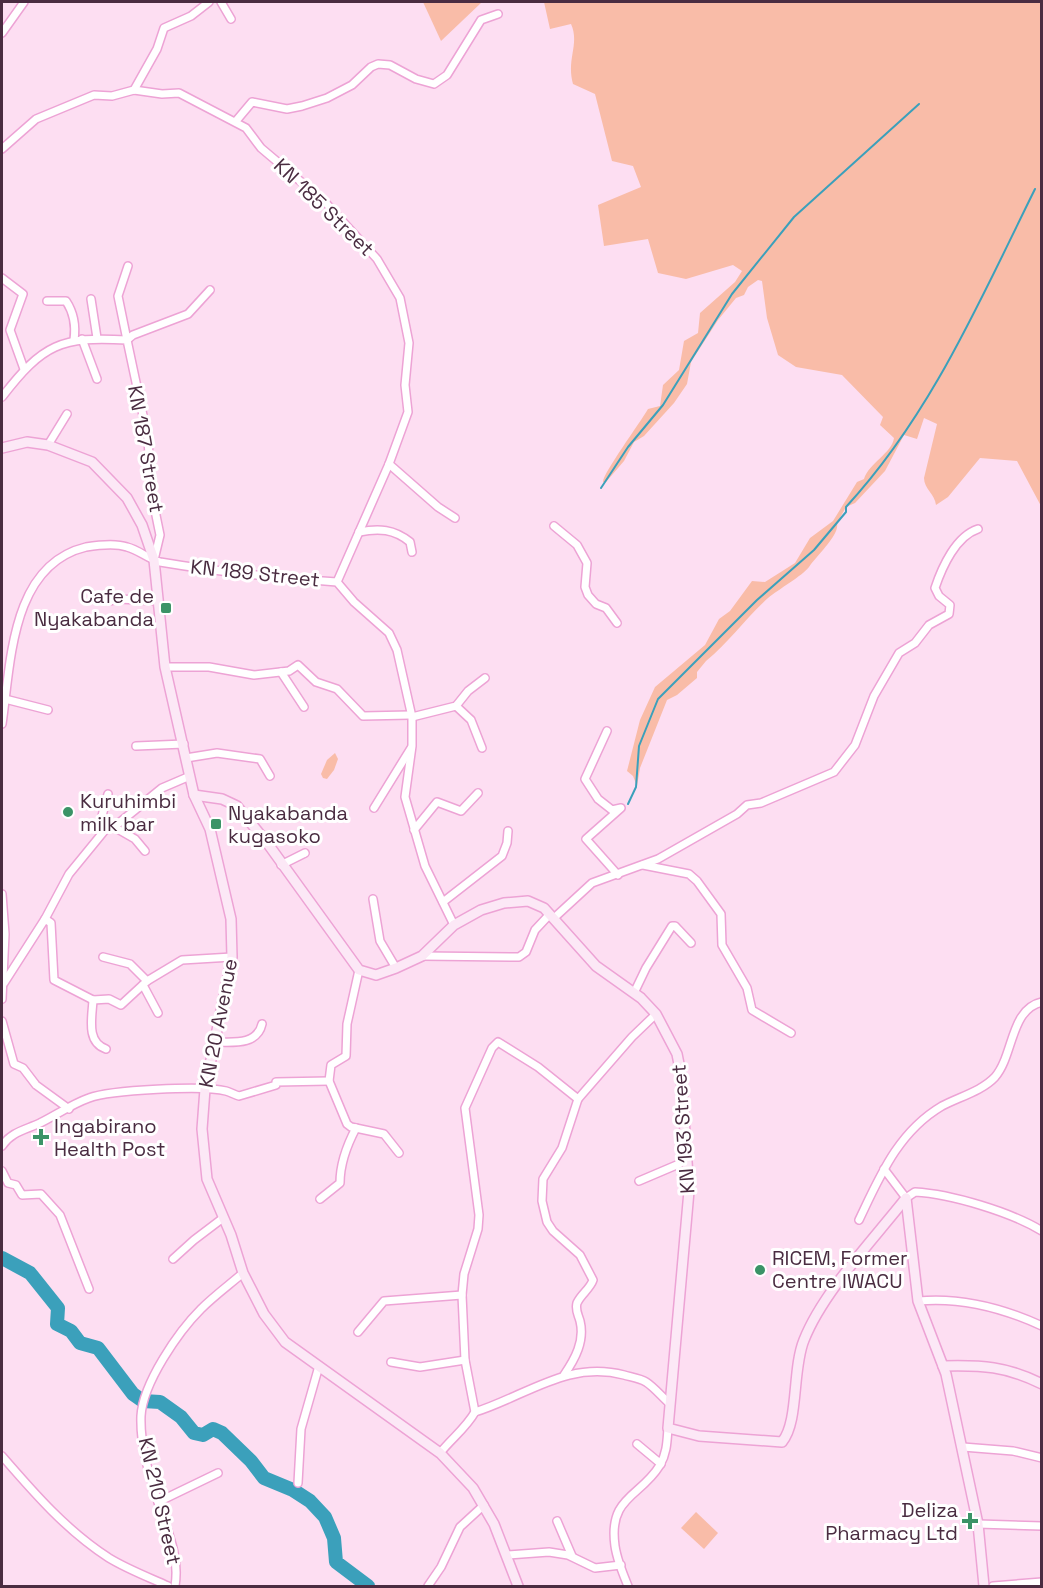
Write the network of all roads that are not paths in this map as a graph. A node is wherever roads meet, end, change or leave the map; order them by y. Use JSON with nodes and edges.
{"nodes":[{"id":1,"x":24,"y":2,"type":"edge"},
{"id":2,"x":209,"y":2,"type":"edge"},
{"id":3,"x":221,"y":2,"type":"edge"},
{"id":4,"x":498,"y":14,"type":"dead end"},
{"id":5,"x":231,"y":18,"type":"dead end"},
{"id":6,"x":2,"y":33,"type":"edge"},
{"id":7,"x":134,"y":90,"type":"junction"},
{"id":8,"x":236,"y":121,"type":"junction"},
{"id":9,"x":2,"y":149,"type":"edge"},
{"id":10,"x":128,"y":266,"type":"dead end"},
{"id":11,"x":2,"y":278,"type":"edge"},
{"id":12,"x":210,"y":290,"type":"dead end"},
{"id":13,"x":91,"y":299,"type":"dead end"},
{"id":14,"x":47,"y":301,"type":"dead end"},
{"id":15,"x":97,"y":338,"type":"junction"},
{"id":16,"x":82,"y":339,"type":"junction"},
{"id":17,"x":74,"y":340,"type":"junction"},
{"id":18,"x":127,"y":340,"type":"junction"},
{"id":19,"x":24,"y":369,"type":"junction"},
{"id":20,"x":97,"y":379,"type":"dead end"},
{"id":21,"x":2,"y":396,"type":"edge"},
{"id":22,"x":67,"y":414,"type":"dead end"},
{"id":23,"x":48,"y":445,"type":"junction"},
{"id":24,"x":2,"y":448,"type":"edge"},
{"id":25,"x":389,"y":464,"type":"junction"},
{"id":26,"x":455,"y":518,"type":"dead end"},
{"id":27,"x":554,"y":526,"type":"dead end"},
{"id":28,"x":978,"y":529,"type":"dead end"},
{"id":29,"x":359,"y":532,"type":"junction"},
{"id":30,"x":412,"y":552,"type":"dead end"},
{"id":31,"x":154,"y":560,"type":"junction"},
{"id":32,"x":338,"y":582,"type":"junction"},
{"id":33,"x":109,"y":601,"type":"dead end"},
{"id":34,"x":158,"y":601,"type":"junction"},
{"id":35,"x":617,"y":623,"type":"dead end"},
{"id":36,"x":165,"y":667,"type":"junction"},
{"id":37,"x":281,"y":672,"type":"junction"},
{"id":38,"x":485,"y":678,"type":"dead end"},
{"id":39,"x":5,"y":699,"type":"junction"},
{"id":40,"x":456,"y":706,"type":"junction"},
{"id":41,"x":304,"y":707,"type":"dead end"},
{"id":42,"x":48,"y":710,"type":"dead end"},
{"id":43,"x":411,"y":716,"type":"junction"},
{"id":44,"x":2,"y":724,"type":"edge"},
{"id":45,"x":607,"y":731,"type":"dead end"},
{"id":46,"x":183,"y":744,"type":"junction"},
{"id":47,"x":136,"y":746,"type":"dead end"},
{"id":48,"x":412,"y":746,"type":"junction"},
{"id":49,"x":482,"y":748,"type":"dead end"},
{"id":50,"x":186,"y":758,"type":"junction"},
{"id":51,"x":190,"y":776,"type":"junction"},
{"id":52,"x":270,"y":776,"type":"dead end"},
{"id":53,"x":478,"y":793,"type":"dead end"},
{"id":54,"x":108,"y":794,"type":"dead end"},
{"id":55,"x":194,"y":795,"type":"junction"},
{"id":56,"x":374,"y":808,"type":"dead end"},
{"id":57,"x":114,"y":827,"type":"junction"},
{"id":58,"x":105,"y":830,"type":"junction"},
{"id":59,"x":414,"y":831,"type":"junction"},
{"id":60,"x":508,"y":831,"type":"dead end"},
{"id":61,"x":145,"y":851,"type":"dead end"},
{"id":62,"x":305,"y":853,"type":"dead end"},
{"id":63,"x":281,"y":865,"type":"junction"},
{"id":64,"x":643,"y":865,"type":"junction"},
{"id":65,"x":618,"y":875,"type":"junction"},
{"id":66,"x":2,"y":894,"type":"edge"},
{"id":67,"x":373,"y":899,"type":"dead end"},
{"id":68,"x":443,"y":902,"type":"junction"},
{"id":69,"x":552,"y":916,"type":"junction"},
{"id":70,"x":45,"y":919,"type":"junction"},
{"id":71,"x":454,"y":925,"type":"junction"},
{"id":72,"x":691,"y":943,"type":"dead end"},
{"id":73,"x":422,"y":956,"type":"junction"},
{"id":74,"x":103,"y":957,"type":"dead end"},
{"id":75,"x":232,"y":957,"type":"junction"},
{"id":76,"x":396,"y":968,"type":"junction"},
{"id":77,"x":359,"y":970,"type":"junction"},
{"id":78,"x":4,"y":983,"type":"junction"},
{"id":79,"x":145,"y":983,"type":"junction"},
{"id":80,"x":634,"y":993,"type":"junction"},
{"id":81,"x":2,"y":999,"type":"edge"},
{"id":82,"x":93,"y":1000,"type":"junction"},
{"id":83,"x":1041,"y":1002,"type":"edge"},
{"id":84,"x":158,"y":1013,"type":"dead end"},
{"id":85,"x":656,"y":1014,"type":"junction"},
{"id":86,"x":2,"y":1021,"type":"edge"},
{"id":87,"x":262,"y":1024,"type":"dead end"},
{"id":88,"x":791,"y":1033,"type":"dead end"},
{"id":89,"x":213,"y":1042,"type":"junction"},
{"id":90,"x":106,"y":1049,"type":"dead end"},
{"id":91,"x":329,"y":1081,"type":"junction"},
{"id":92,"x":205,"y":1089,"type":"junction"},
{"id":93,"x":578,"y":1099,"type":"junction"},
{"id":94,"x":69,"y":1109,"type":"junction"},
{"id":95,"x":356,"y":1128,"type":"junction"},
{"id":96,"x":2,"y":1146,"type":"edge"},
{"id":97,"x":399,"y":1153,"type":"dead end"},
{"id":98,"x":686,"y":1161,"type":"junction"},
{"id":99,"x":884,"y":1169,"type":"junction"},
{"id":100,"x":2,"y":1170,"type":"edge"},
{"id":101,"x":639,"y":1181,"type":"dead end"},
{"id":102,"x":906,"y":1198,"type":"junction"},
{"id":103,"x":320,"y":1199,"type":"dead end"},
{"id":104,"x":223,"y":1218,"type":"junction"},
{"id":105,"x":859,"y":1220,"type":"dead end"},
{"id":106,"x":1041,"y":1232,"type":"edge"},
{"id":107,"x":173,"y":1259,"type":"dead end"},
{"id":108,"x":243,"y":1273,"type":"junction"},
{"id":109,"x":89,"y":1289,"type":"dead end"},
{"id":110,"x":462,"y":1294,"type":"junction"},
{"id":111,"x":918,"y":1301,"type":"junction"},
{"id":112,"x":1041,"y":1326,"type":"edge"},
{"id":113,"x":358,"y":1332,"type":"dead end"},
{"id":114,"x":465,"y":1360,"type":"junction"},
{"id":115,"x":391,"y":1362,"type":"dead end"},
{"id":116,"x":319,"y":1366,"type":"junction"},
{"id":117,"x":943,"y":1366,"type":"junction"},
{"id":118,"x":564,"y":1375,"type":"junction"},
{"id":119,"x":1041,"y":1384,"type":"edge"},
{"id":120,"x":670,"y":1404,"type":"junction"},
{"id":121,"x":476,"y":1412,"type":"junction"},
{"id":122,"x":668,"y":1428,"type":"junction"},
{"id":123,"x":637,"y":1444,"type":"dead end"},
{"id":124,"x":963,"y":1447,"type":"junction"},
{"id":125,"x":440,"y":1453,"type":"junction"},
{"id":126,"x":2,"y":1456,"type":"edge"},
{"id":127,"x":1041,"y":1458,"type":"edge"},
{"id":128,"x":661,"y":1464,"type":"junction"},
{"id":129,"x":218,"y":1473,"type":"dead end"},
{"id":130,"x":298,"y":1483,"type":"dead end"},
{"id":131,"x":158,"y":1502,"type":"junction"},
{"id":132,"x":484,"y":1504,"type":"junction"},
{"id":133,"x":557,"y":1521,"type":"dead end"},
{"id":134,"x":978,"y":1524,"type":"junction"},
{"id":135,"x":1041,"y":1526,"type":"edge"},
{"id":136,"x":508,"y":1555,"type":"junction"},
{"id":137,"x":572,"y":1556,"type":"junction"},
{"id":138,"x":621,"y":1565,"type":"junction"},
{"id":139,"x":1041,"y":1582,"type":"edge"},
{"id":140,"x":168,"y":1587,"type":"edge"},
{"id":141,"x":175,"y":1587,"type":"edge"},
{"id":142,"x":428,"y":1587,"type":"edge"},
{"id":143,"x":518,"y":1587,"type":"edge"},
{"id":144,"x":628,"y":1587,"type":"edge"},
{"id":145,"x":984,"y":1587,"type":"edge"},
{"id":146,"x":993,"y":1587,"type":"edge"}],
"edges":[{"from":1,"to":6,"type":"street"},
{"from":2,"to":7,"type":"street"},
{"from":3,"to":5,"type":"street"},
{"from":4,"to":8,"type":"street"},
{"from":7,"to":8,"type":"street","name":"KN 185 Street"},
{"from":7,"to":9,"type":"street","name":"KN 185 Street"},
{"from":8,"to":25,"type":"street","name":"KN 185 Street"},
{"from":10,"to":18,"type":"street","name":"KN 187 Street"},
{"from":11,"to":19,"type":"street"},
{"from":12,"to":18,"type":"street"},
{"from":13,"to":15,"type":"street"},
{"from":14,"to":17,"type":"street"},
{"from":15,"to":16,"type":"street"},
{"from":15,"to":18,"type":"street"},
{"from":16,"to":17,"type":"street"},
{"from":16,"to":20,"type":"street"},
{"from":17,"to":19,"type":"street"},
{"from":18,"to":31,"type":"street","name":"KN 187 Street"},
{"from":19,"to":21,"type":"street"},
{"from":22,"to":23,"type":"street"},
{"from":23,"to":24,"type":"street","name":"KN 20 Avenue"},
{"from":23,"to":31,"type":"street","name":"KN 20 Avenue"},
{"from":25,"to":26,"type":"street"},
{"from":25,"to":29,"type":"street","name":"KN 185 Street"},
{"from":27,"to":35,"type":"street"},
{"from":28,"to":64,"type":"street"},
{"from":29,"to":30,"type":"street"},
{"from":29,"to":32,"type":"street","name":"KN 185 Street"},
{"from":31,"to":32,"type":"street","name":"KN 189 Street"},
{"from":31,"to":34,"type":"street","name":"KN 20 Avenue"},
{"from":31,"to":39,"type":"street","name":"KN 189 Street"},
{"from":32,"to":43,"type":"street","name":"KN 189 Street"},
{"from":33,"to":34,"type":"street"},
{"from":34,"to":36,"type":"street","name":"KN 20 Avenue"},
{"from":36,"to":37,"type":"street"},
{"from":36,"to":46,"type":"street","name":"KN 20 Avenue"},
{"from":37,"to":41,"type":"street"},
{"from":37,"to":43,"type":"street"},
{"from":38,"to":40,"type":"street"},
{"from":39,"to":42,"type":"street"},
{"from":39,"to":44,"type":"street","name":"KN 189 Street"},
{"from":40,"to":43,"type":"street"},
{"from":40,"to":49,"type":"street"},
{"from":43,"to":48,"type":"street","name":"KN 189 Street"},
{"from":45,"to":65,"type":"street"},
{"from":46,"to":47,"type":"street"},
{"from":46,"to":50,"type":"street","name":"KN 20 Avenue"},
{"from":48,"to":56,"type":"street"},
{"from":48,"to":59,"type":"street","name":"KN 189 Street"},
{"from":50,"to":51,"type":"street","name":"KN 20 Avenue"},
{"from":50,"to":52,"type":"street"},
{"from":51,"to":55,"type":"street","name":"KN 20 Avenue"},
{"from":51,"to":57,"type":"street"},
{"from":53,"to":59,"type":"street"},
{"from":54,"to":58,"type":"street"},
{"from":55,"to":63,"type":"street"},
{"from":55,"to":75,"type":"street","name":"KN 20 Avenue"},
{"from":57,"to":58,"type":"street"},
{"from":57,"to":61,"type":"street"},
{"from":58,"to":70,"type":"street"},
{"from":59,"to":68,"type":"street","name":"KN 189 Street"},
{"from":60,"to":68,"type":"street"},
{"from":62,"to":63,"type":"street"},
{"from":63,"to":77,"type":"street"},
{"from":64,"to":65,"type":"street"},
{"from":64,"to":88,"type":"street"},
{"from":65,"to":69,"type":"street"},
{"from":66,"to":78,"type":"street"},
{"from":67,"to":76,"type":"street"},
{"from":68,"to":71,"type":"street","name":"KN 189 Street"},
{"from":69,"to":71,"type":"street","name":"KN 193 Street"},
{"from":69,"to":73,"type":"street"},
{"from":69,"to":80,"type":"street","name":"KN 193 Street"},
{"from":70,"to":78,"type":"street"},
{"from":70,"to":82,"type":"street"},
{"from":71,"to":73,"type":"street","name":"KN 193 Street"},
{"from":72,"to":80,"type":"street"},
{"from":73,"to":76,"type":"street","name":"KN 193 Street"},
{"from":74,"to":79,"type":"street"},
{"from":75,"to":79,"type":"street"},
{"from":75,"to":89,"type":"street","name":"KN 20 Avenue"},
{"from":76,"to":77,"type":"street","name":"KN 193 Street"},
{"from":77,"to":91,"type":"street"},
{"from":78,"to":81,"type":"street"},
{"from":79,"to":82,"type":"street"},
{"from":79,"to":84,"type":"street"},
{"from":80,"to":85,"type":"street","name":"KN 193 Street"},
{"from":82,"to":90,"type":"street"},
{"from":83,"to":99,"type":"street"},
{"from":85,"to":93,"type":"street"},
{"from":85,"to":98,"type":"street","name":"KN 193 Street"},
{"from":86,"to":94,"type":"street"},
{"from":87,"to":89,"type":"street"},
{"from":89,"to":92,"type":"street","name":"KN 20 Avenue"},
{"from":91,"to":92,"type":"street"},
{"from":91,"to":95,"type":"street"},
{"from":92,"to":94,"type":"street"},
{"from":92,"to":104,"type":"street","name":"KN 20 Avenue"},
{"from":93,"to":110,"type":"street"},
{"from":93,"to":118,"type":"street"},
{"from":94,"to":96,"type":"street"},
{"from":95,"to":97,"type":"street"},
{"from":95,"to":103,"type":"street"},
{"from":98,"to":101,"type":"street"},
{"from":98,"to":120,"type":"street","name":"KN 193 Street"},
{"from":99,"to":102,"type":"street"},
{"from":99,"to":105,"type":"street"},
{"from":100,"to":109,"type":"street"},
{"from":102,"to":106,"type":"street"},
{"from":102,"to":111,"type":"street"},
{"from":102,"to":122,"type":"street"},
{"from":104,"to":107,"type":"street"},
{"from":104,"to":108,"type":"street","name":"KN 20 Avenue"},
{"from":108,"to":116,"type":"street","name":"KN 20 Avenue"},
{"from":108,"to":131,"type":"street","name":"KN 210 Street"},
{"from":110,"to":113,"type":"street"},
{"from":110,"to":114,"type":"street"},
{"from":111,"to":112,"type":"street"},
{"from":111,"to":117,"type":"street"},
{"from":114,"to":115,"type":"street"},
{"from":114,"to":121,"type":"street"},
{"from":116,"to":125,"type":"street","name":"KN 20 Avenue"},
{"from":116,"to":130,"type":"street"},
{"from":117,"to":119,"type":"street"},
{"from":117,"to":124,"type":"street"},
{"from":118,"to":120,"type":"street"},
{"from":118,"to":121,"type":"street"},
{"from":120,"to":122,"type":"street","name":"KN 193 Street"},
{"from":121,"to":125,"type":"street"},
{"from":122,"to":128,"type":"street"},
{"from":123,"to":128,"type":"street"},
{"from":124,"to":127,"type":"street"},
{"from":124,"to":134,"type":"street"},
{"from":125,"to":132,"type":"street","name":"KN 20 Avenue"},
{"from":126,"to":140,"type":"street"},
{"from":128,"to":138,"type":"street"},
{"from":129,"to":131,"type":"street"},
{"from":131,"to":141,"type":"street","name":"KN 210 Street"},
{"from":132,"to":136,"type":"street","name":"KN 20 Avenue"},
{"from":132,"to":142,"type":"street"},
{"from":133,"to":137,"type":"street"},
{"from":134,"to":135,"type":"street"},
{"from":134,"to":145,"type":"street"},
{"from":136,"to":137,"type":"street"},
{"from":136,"to":143,"type":"street","name":"KN 20 Avenue"},
{"from":137,"to":138,"type":"street"},
{"from":138,"to":144,"type":"street"},
{"from":139,"to":146,"type":"street"}]}
